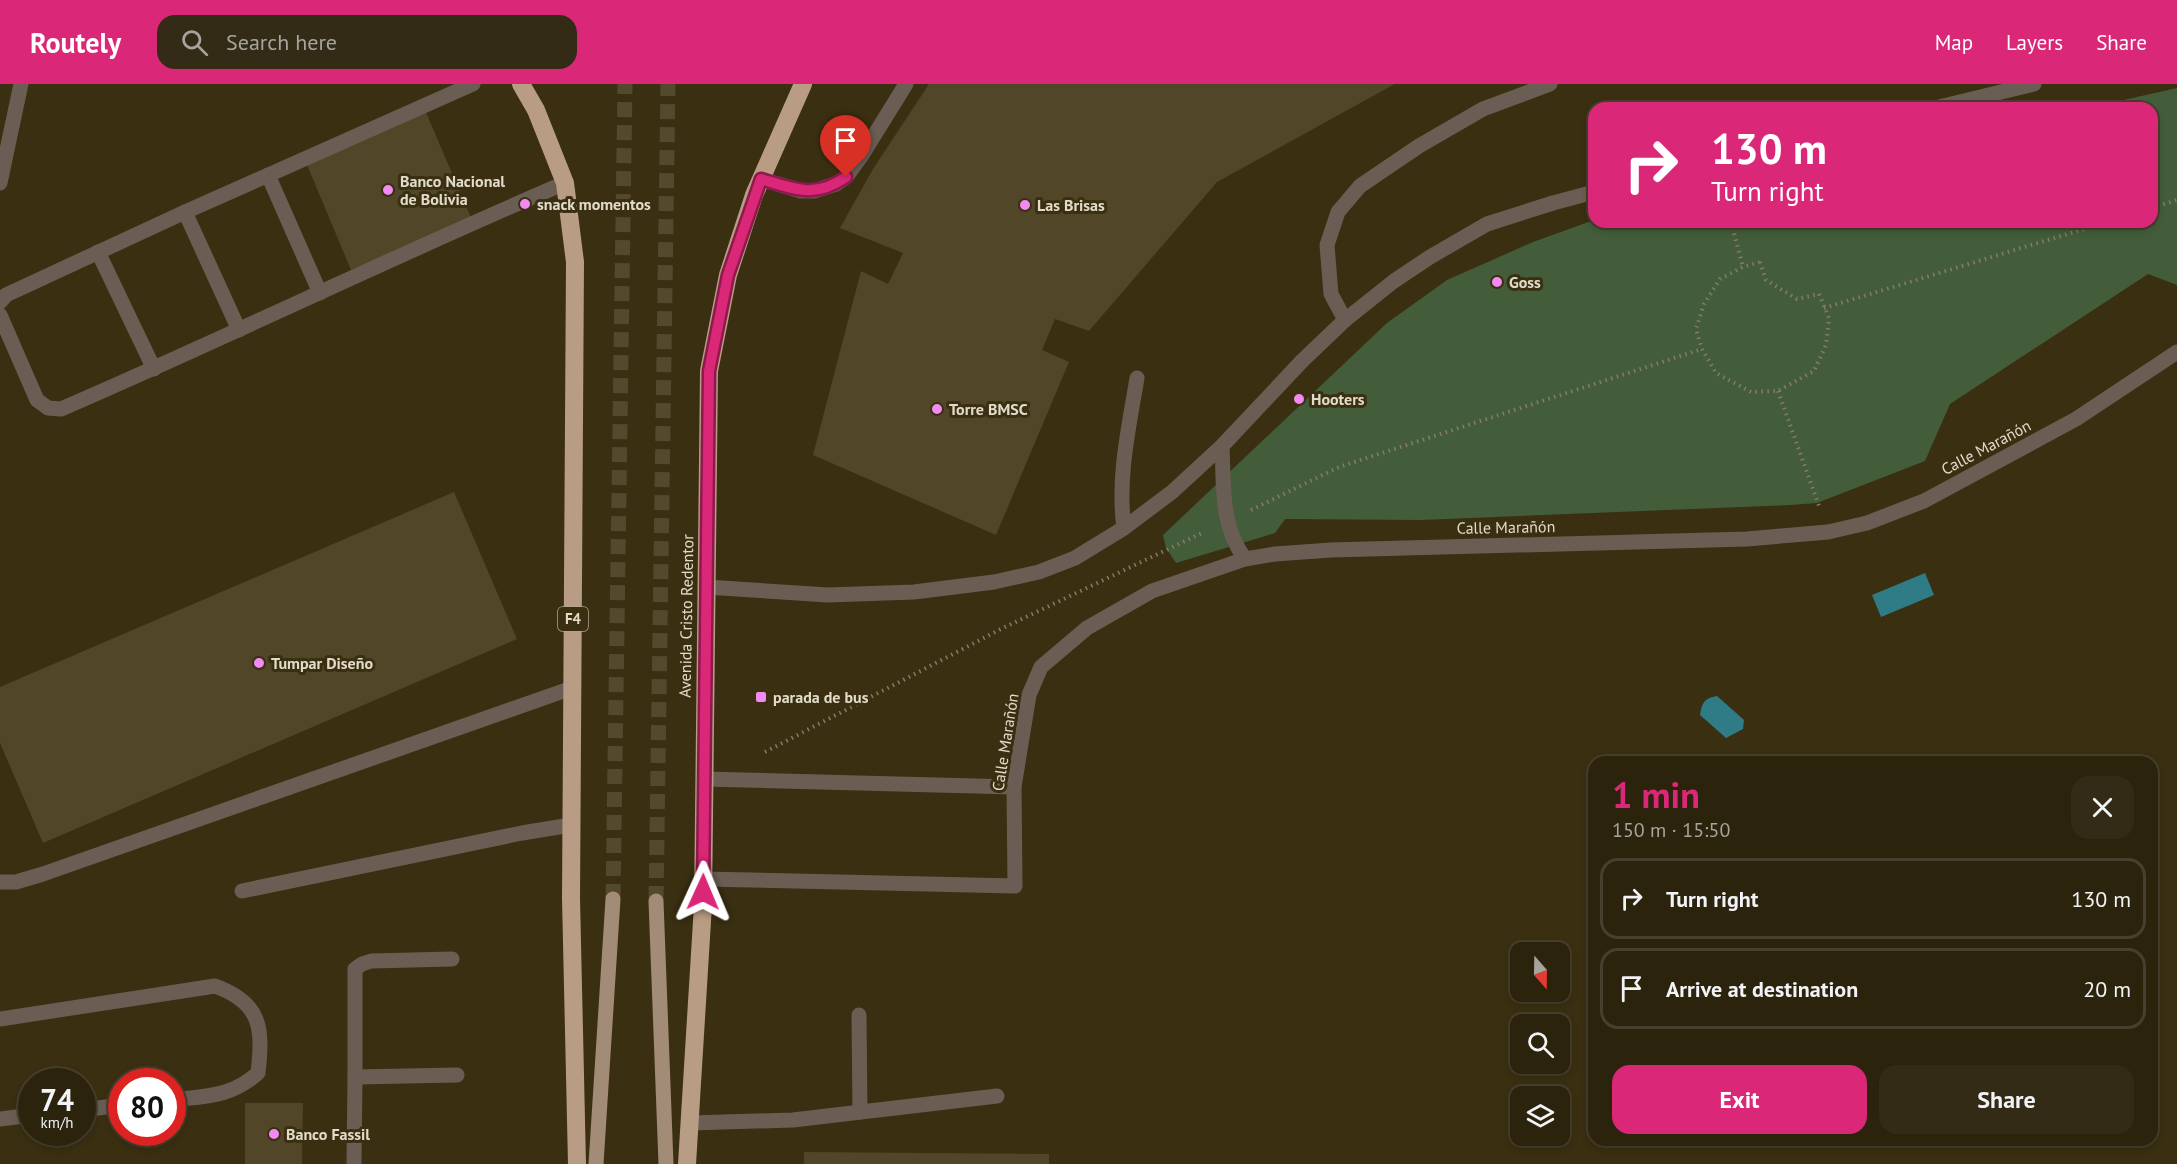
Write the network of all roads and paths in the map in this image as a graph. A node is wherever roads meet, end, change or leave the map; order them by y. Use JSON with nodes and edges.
{"nodes":[{"id":1,"x":21,"y":84,"type":"edge"},
{"id":2,"x":472,"y":84,"type":"edge"},
{"id":3,"x":521,"y":84,"type":"edge"},
{"id":4,"x":802,"y":84,"type":"edge"},
{"id":5,"x":906,"y":84,"type":"edge"},
{"id":6,"x":1550,"y":84,"type":"edge"},
{"id":7,"x":2034,"y":84,"type":"edge"},
{"id":8,"x":1960,"y":102,"type":"edge"},
{"id":9,"x":267,"y":175,"type":"junction"},
{"id":10,"x":761,"y":179,"type":"junction"},
{"id":11,"x":0,"y":183,"type":"edge"},
{"id":12,"x":565,"y":183,"type":"junction"},
{"id":13,"x":1588,"y":194,"type":"edge"},
{"id":14,"x":2177,"y":200,"type":"edge"},
{"id":15,"x":2158,"y":206,"type":"edge"},
{"id":16,"x":185,"y":212,"type":"junction"},
{"id":17,"x":1733,"y":228,"type":"edge"},
{"id":18,"x":2087,"y":228,"type":"edge"},
{"id":19,"x":98,"y":252,"type":"junction"},
{"id":20,"x":1743,"y":267,"type":"junction"},
{"id":21,"x":320,"y":293,"type":"junction"},
{"id":22,"x":0,"y":302,"type":"edge"},
{"id":23,"x":1824,"y":308,"type":"junction"},
{"id":24,"x":0,"y":315,"type":"edge"},
{"id":25,"x":1345,"y":320,"type":"junction"},
{"id":26,"x":239,"y":330,"type":"junction"},
{"id":27,"x":2177,"y":352,"type":"edge"},
{"id":28,"x":154,"y":369,"type":"junction"},
{"id":29,"x":1137,"y":378,"type":"dead end"},
{"id":30,"x":1778,"y":391,"type":"junction"},
{"id":31,"x":1222,"y":446,"type":"junction"},
{"id":32,"x":1124,"y":528,"type":"junction"},
{"id":33,"x":1828,"y":532,"type":"junction"},
{"id":34,"x":1245,"y":560,"type":"junction"},
{"id":35,"x":706,"y":587,"type":"junction"},
{"id":36,"x":572,"y":688,"type":"junction"},
{"id":37,"x":704,"y":779,"type":"junction"},
{"id":38,"x":1014,"y":787,"type":"junction"},
{"id":39,"x":571,"y":825,"type":"junction"},
{"id":40,"x":703,"y":879,"type":"junction"},
{"id":41,"x":0,"y":882,"type":"edge"},
{"id":42,"x":242,"y":891,"type":"dead end"},
{"id":43,"x":613,"y":899,"type":"tunnel mouth"},
{"id":44,"x":656,"y":901,"type":"tunnel mouth"},
{"id":45,"x":452,"y":959,"type":"dead end"},
{"id":46,"x":859,"y":1015,"type":"dead end"},
{"id":47,"x":0,"y":1019,"type":"edge"},
{"id":48,"x":457,"y":1075,"type":"dead end"},
{"id":49,"x":355,"y":1077,"type":"junction"},
{"id":50,"x":997,"y":1096,"type":"dead end"},
{"id":51,"x":186,"y":1098,"type":"edge"},
{"id":52,"x":860,"y":1112,"type":"junction"},
{"id":53,"x":18,"y":1117,"type":"edge"},
{"id":54,"x":0,"y":1119,"type":"edge"},
{"id":55,"x":690,"y":1123,"type":"junction"},
{"id":56,"x":354,"y":1164,"type":"edge"},
{"id":57,"x":577,"y":1164,"type":"edge"},
{"id":58,"x":596,"y":1164,"type":"edge"},
{"id":59,"x":666,"y":1164,"type":"edge"},
{"id":60,"x":687,"y":1164,"type":"edge"}],
"edges":[{"from":1,"to":11,"type":"street"},
{"from":2,"to":9,"type":"street"},
{"from":3,"to":12,"type":"highway","number":"F4"},
{"from":4,"to":10,"type":"highway","name":"Avenida Cristo Redentor"},
{"from":5,"to":10,"type":"street"},
{"from":6,"to":25,"type":"street"},
{"from":7,"to":8,"type":"street"},
{"from":9,"to":16,"type":"street"},
{"from":9,"to":21,"type":"street"},
{"from":10,"to":35,"type":"highway","name":"Avenida Cristo Redentor"},
{"from":12,"to":21,"type":"street"},
{"from":12,"to":36,"type":"highway","number":"F4"},
{"from":13,"to":25,"type":"street"},
{"from":14,"to":15,"type":"path"},
{"from":16,"to":19,"type":"street"},
{"from":16,"to":26,"type":"street"},
{"from":17,"to":20,"type":"path"},
{"from":18,"to":23,"type":"path"},
{"from":19,"to":22,"type":"street"},
{"from":19,"to":28,"type":"street"},
{"from":20,"to":23,"type":"path"},
{"from":20,"to":30,"type":"path"},
{"from":21,"to":26,"type":"street"},
{"from":23,"to":30,"type":"path"},
{"from":24,"to":28,"type":"street"},
{"from":25,"to":31,"type":"street"},
{"from":26,"to":28,"type":"street"},
{"from":27,"to":33,"type":"street","name":"Calle Marañón"},
{"from":29,"to":32,"type":"street"},
{"from":30,"to":33,"type":"path"},
{"from":31,"to":32,"type":"street"},
{"from":31,"to":34,"type":"street"},
{"from":32,"to":35,"type":"street"},
{"from":33,"to":34,"type":"street","name":"Calle Marañón"},
{"from":34,"to":38,"type":"street","name":"Calle Marañón"},
{"from":35,"to":37,"type":"highway","name":"Avenida Cristo Redentor"},
{"from":36,"to":39,"type":"highway","number":"F4"},
{"from":36,"to":41,"type":"street"},
{"from":37,"to":38,"type":"street"},
{"from":37,"to":40,"type":"highway","name":"Avenida Cristo Redentor"},
{"from":38,"to":40,"type":"street","name":"Calle Marañón"},
{"from":39,"to":42,"type":"street"},
{"from":39,"to":57,"type":"highway","number":"F4"},
{"from":40,"to":55,"type":"highway","name":"Avenida Cristo Redentor"},
{"from":43,"to":58,"type":"main road"},
{"from":44,"to":59,"type":"main road"},
{"from":45,"to":49,"type":"street"},
{"from":46,"to":52,"type":"street"},
{"from":47,"to":51,"type":"street"},
{"from":48,"to":49,"type":"street"},
{"from":49,"to":56,"type":"street"},
{"from":50,"to":52,"type":"street"},
{"from":52,"to":55,"type":"street"},
{"from":53,"to":54,"type":"street"},
{"from":55,"to":60,"type":"highway","name":"Avenida Cristo Redentor"}]}
